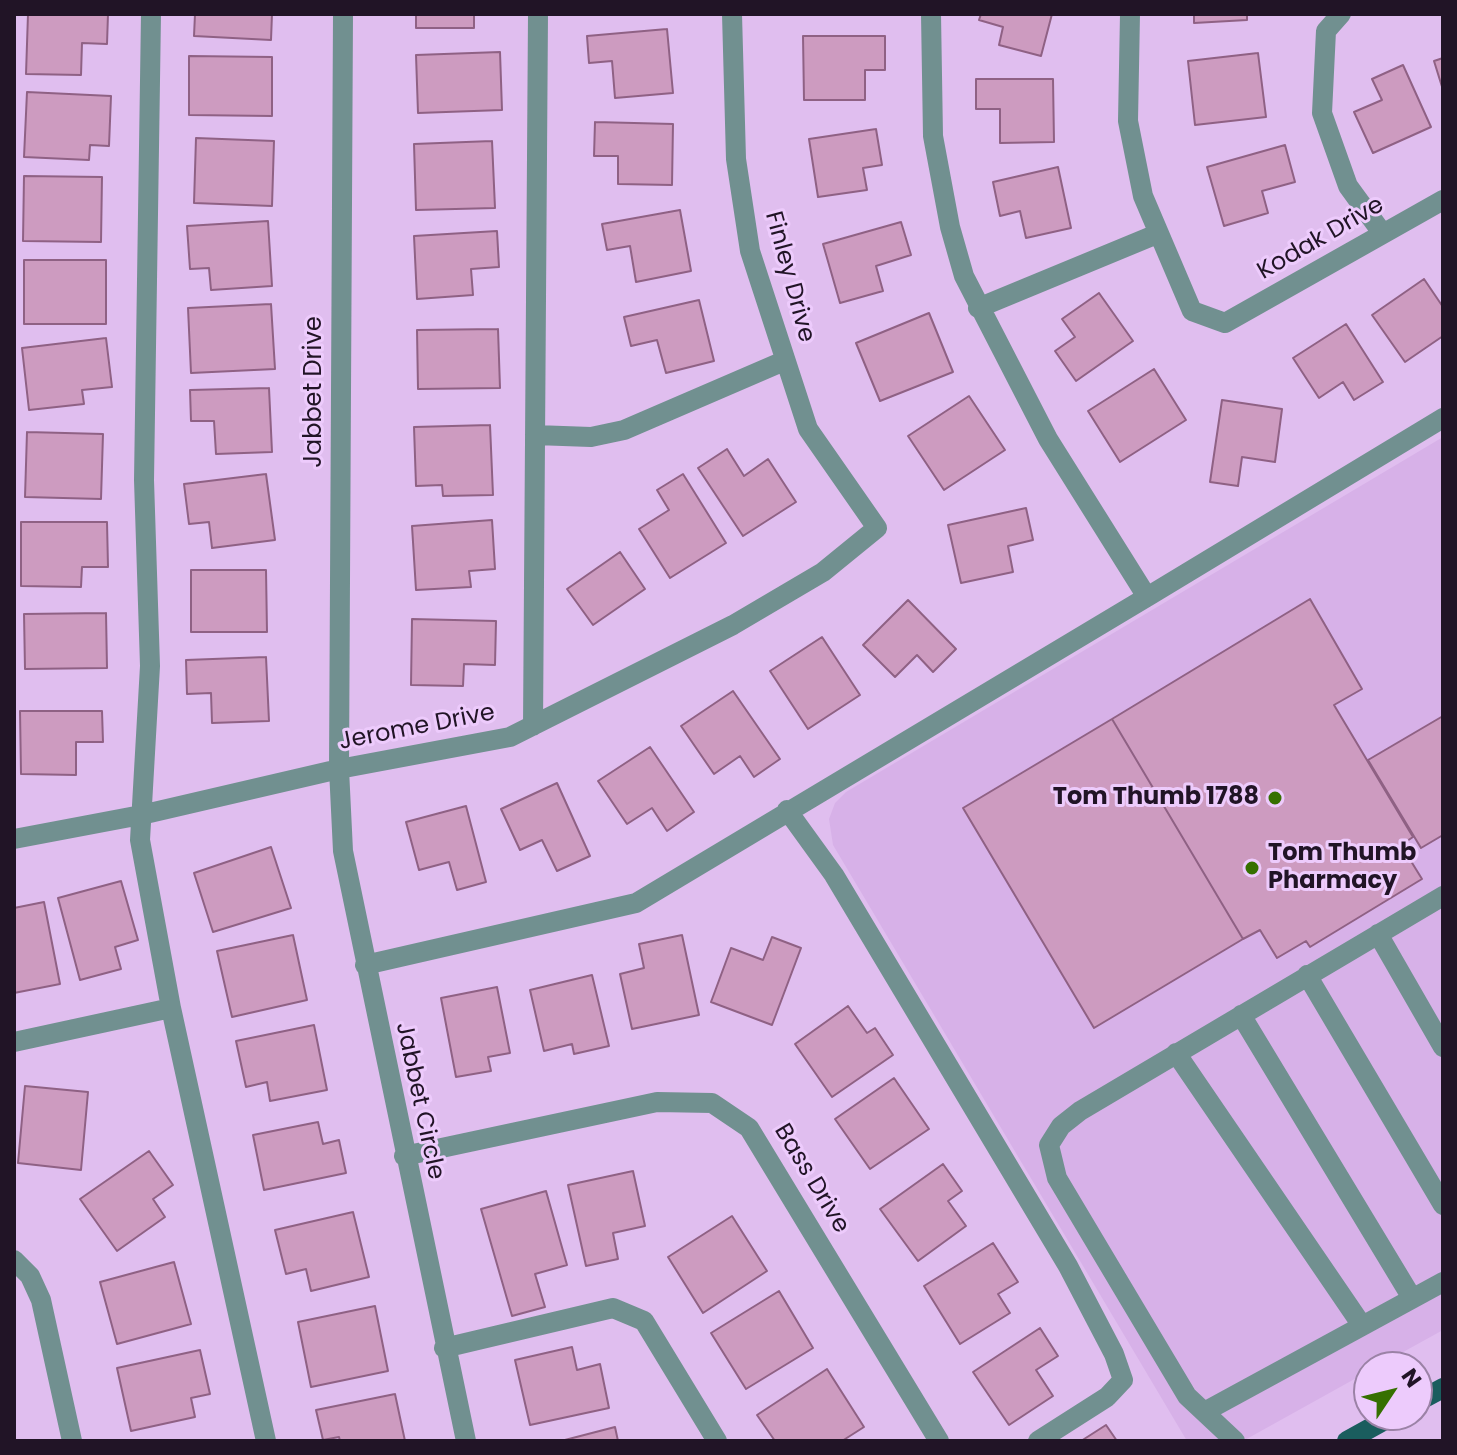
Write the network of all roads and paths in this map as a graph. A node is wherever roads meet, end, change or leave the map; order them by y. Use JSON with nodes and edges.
{"nodes":[{"id":1,"x":151,"y":14,"type":"edge"},
{"id":2,"x":343,"y":14,"type":"edge"},
{"id":3,"x":538,"y":14,"type":"edge"},
{"id":4,"x":732,"y":14,"type":"edge"},
{"id":5,"x":931,"y":14,"type":"edge"},
{"id":6,"x":1130,"y":14,"type":"edge"},
{"id":7,"x":1341,"y":14,"type":"edge"},
{"id":8,"x":1326,"y":22,"type":"edge"},
{"id":9,"x":1443,"y":200,"type":"edge"},
{"id":10,"x":1157,"y":234,"type":"junction"},
{"id":11,"x":1383,"y":234,"type":"junction"},
{"id":12,"x":978,"y":308,"type":"junction"},
{"id":13,"x":784,"y":361,"type":"junction"},
{"id":14,"x":1443,"y":418,"type":"edge"},
{"id":15,"x":535,"y":435,"type":"junction"},
{"id":16,"x":877,"y":528,"type":"joint"},
{"id":17,"x":1147,"y":597,"type":"junction"},
{"id":18,"x":533,"y":726,"type":"junction"},
{"id":19,"x":339,"y":769,"type":"junction"},
{"id":20,"x":787,"y":810,"type":"junction"},
{"id":21,"x":141,"y":815,"type":"junction"},
{"id":22,"x":14,"y":839,"type":"edge"},
{"id":23,"x":1443,"y":896,"type":"edge"},
{"id":24,"x":1378,"y":934,"type":"junction"},
{"id":25,"x":365,"y":965,"type":"junction"},
{"id":26,"x":1307,"y":975,"type":"junction"},
{"id":27,"x":171,"y":1008,"type":"junction"},
{"id":28,"x":1241,"y":1015,"type":"junction"},
{"id":29,"x":14,"y":1042,"type":"edge"},
{"id":30,"x":1443,"y":1047,"type":"edge"},
{"id":31,"x":1176,"y":1053,"type":"junction"},
{"id":32,"x":404,"y":1156,"type":"junction"},
{"id":33,"x":1443,"y":1205,"type":"edge"},
{"id":34,"x":14,"y":1260,"type":"edge"},
{"id":35,"x":1443,"y":1282,"type":"edge"},
{"id":36,"x":1412,"y":1298,"type":"junction"},
{"id":37,"x":1361,"y":1324,"type":"junction"},
{"id":38,"x":444,"y":1348,"type":"junction"},
{"id":39,"x":1206,"y":1411,"type":"junction"},
{"id":40,"x":1365,"y":1431,"type":"edge"},
{"id":41,"x":72,"y":1441,"type":"edge"},
{"id":42,"x":266,"y":1441,"type":"edge"},
{"id":43,"x":466,"y":1441,"type":"edge"},
{"id":44,"x":717,"y":1441,"type":"edge"},
{"id":45,"x":939,"y":1441,"type":"edge"},
{"id":46,"x":1038,"y":1441,"type":"edge"},
{"id":47,"x":1235,"y":1441,"type":"edge"},
{"id":48,"x":1347,"y":1441,"type":"edge"}],
"edges":[{"from":1,"to":21,"type":"street"},
{"from":2,"to":19,"type":"street","name":"Jabbet Drive"},
{"from":3,"to":15,"type":"street"},
{"from":4,"to":13,"type":"street","name":"Finley Drive"},
{"from":5,"to":12,"type":"street"},
{"from":6,"to":10,"type":"street"},
{"from":7,"to":8,"type":"street"},
{"from":8,"to":11,"type":"street"},
{"from":9,"to":11,"type":"street","name":"Kodak Drive"},
{"from":10,"to":11,"type":"street","name":"Kodak Drive"},
{"from":10,"to":12,"type":"street"},
{"from":12,"to":17,"type":"street"},
{"from":13,"to":15,"type":"street"},
{"from":13,"to":16,"type":"street","name":"Finley Drive"},
{"from":14,"to":17,"type":"street"},
{"from":15,"to":18,"type":"street"},
{"from":16,"to":18,"type":"street","name":"Jerome Drive"},
{"from":17,"to":20,"type":"street"},
{"from":18,"to":19,"type":"street","name":"Jerome Drive"},
{"from":19,"to":21,"type":"street","name":"Jerome Drive"},
{"from":19,"to":25,"type":"street","name":"Jabbet Circle"},
{"from":20,"to":25,"type":"street"},
{"from":20,"to":46,"type":"street"},
{"from":21,"to":22,"type":"street","name":"Jerome Drive"},
{"from":21,"to":27,"type":"street"},
{"from":23,"to":24,"type":"street"},
{"from":24,"to":26,"type":"street"},
{"from":24,"to":30,"type":"street"},
{"from":25,"to":32,"type":"street","name":"Jabbet Circle"},
{"from":26,"to":28,"type":"street"},
{"from":26,"to":33,"type":"street"},
{"from":27,"to":29,"type":"street"},
{"from":27,"to":42,"type":"street"},
{"from":28,"to":31,"type":"street"},
{"from":28,"to":36,"type":"street"},
{"from":31,"to":37,"type":"street"},
{"from":31,"to":39,"type":"street"},
{"from":32,"to":38,"type":"street","name":"Jabbet Circle"},
{"from":32,"to":45,"type":"street","name":"Bass Drive"},
{"from":34,"to":41,"type":"street"},
{"from":35,"to":36,"type":"street"},
{"from":36,"to":37,"type":"street"},
{"from":37,"to":39,"type":"street"},
{"from":38,"to":43,"type":"street","name":"Jabbet Circle"},
{"from":38,"to":44,"type":"street"},
{"from":39,"to":47,"type":"street"},
{"from":40,"to":48,"type":"main road"}]}
